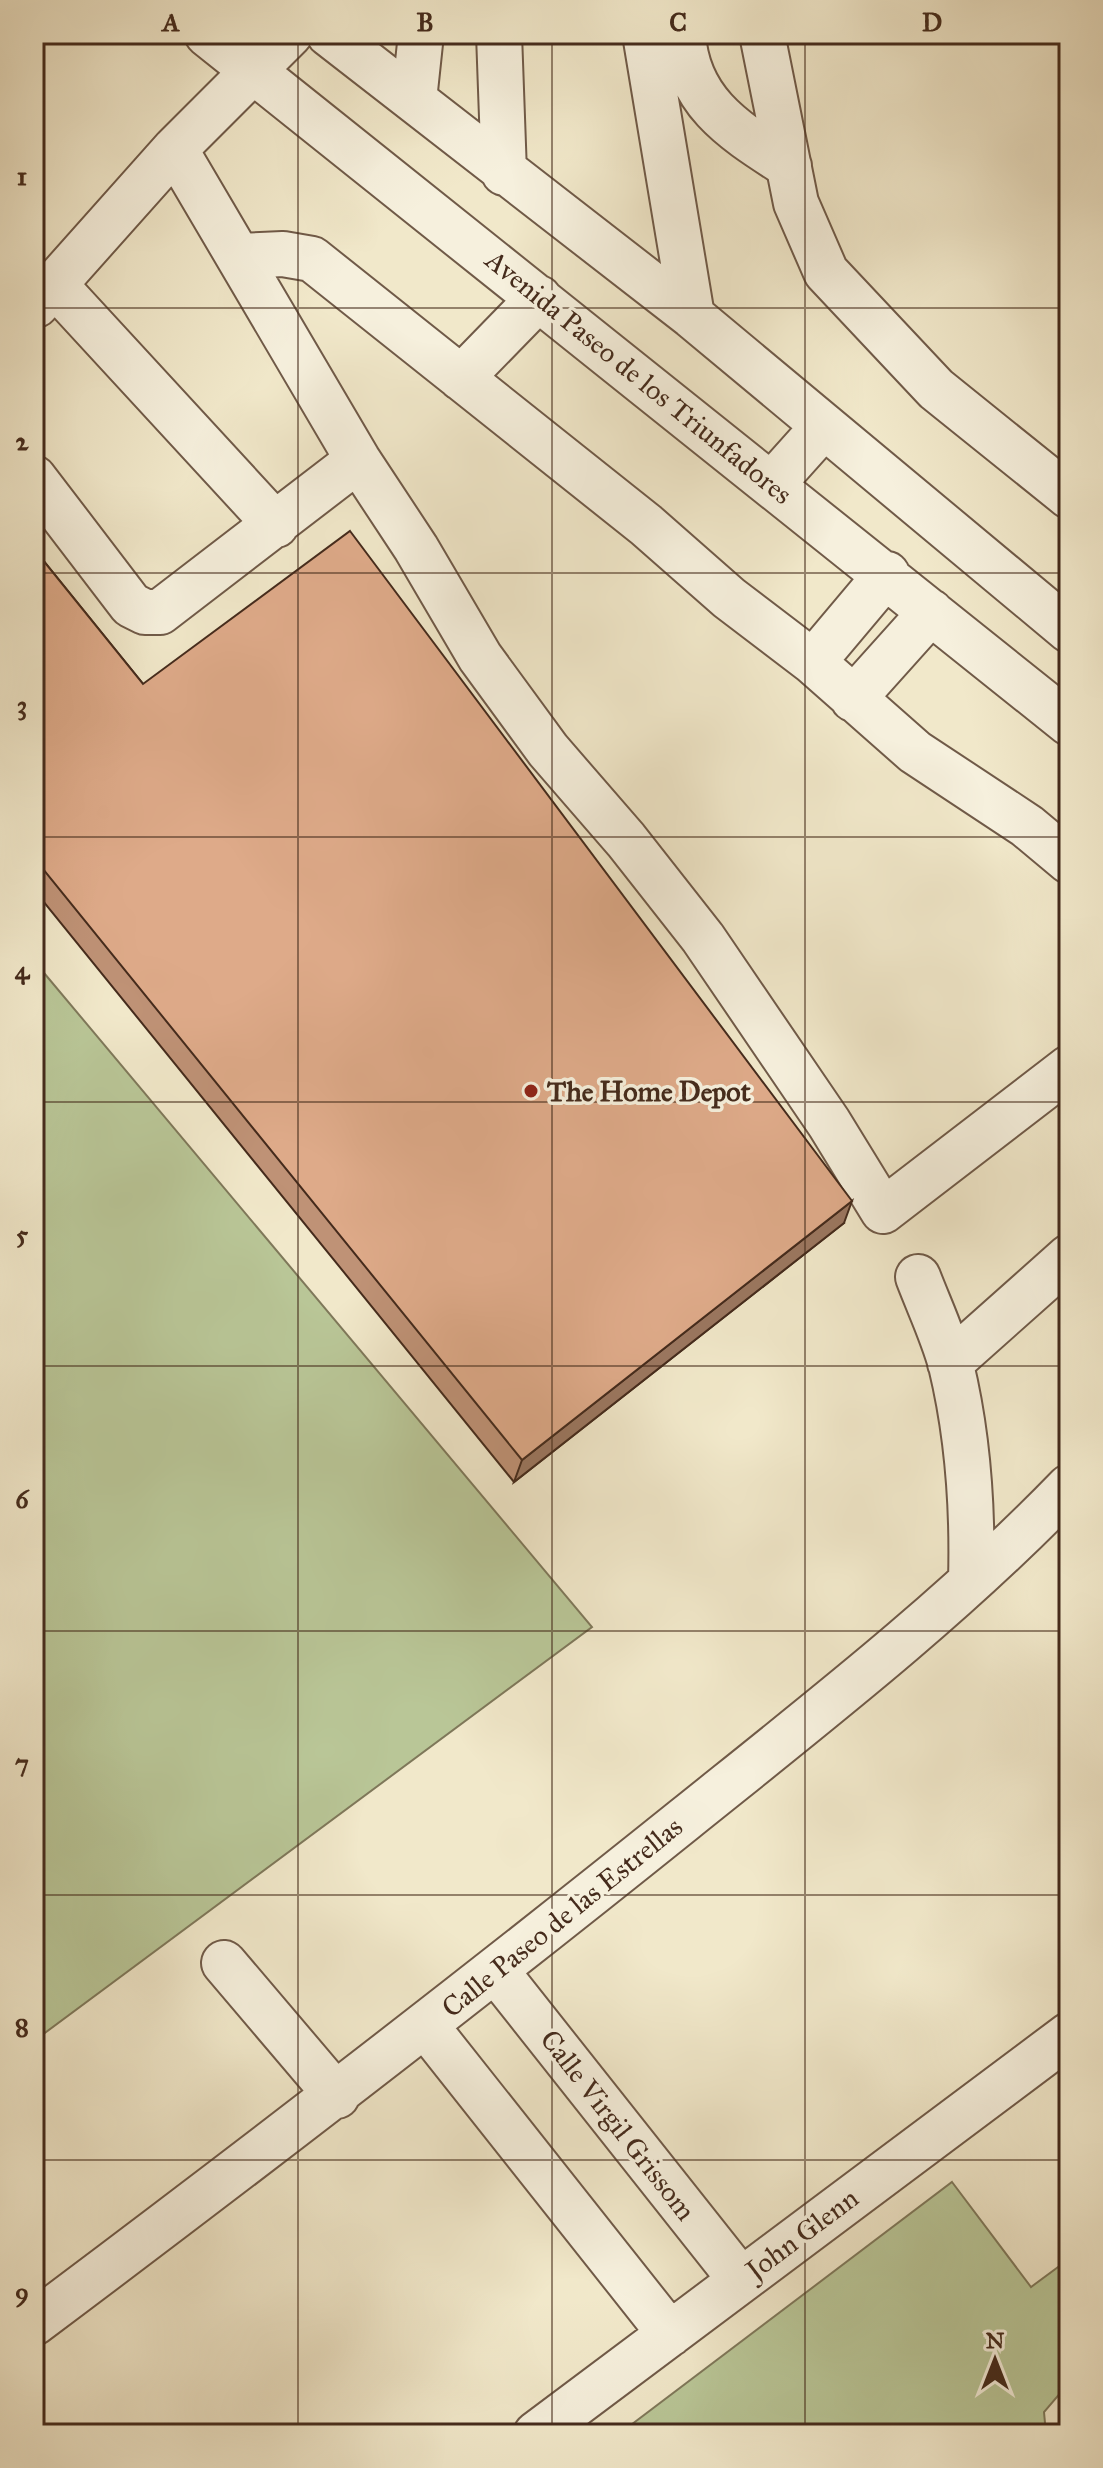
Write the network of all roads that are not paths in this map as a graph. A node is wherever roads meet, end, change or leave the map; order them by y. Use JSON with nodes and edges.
{"nodes":[{"id":1,"x":207,"y":34,"type":"edge"},
{"id":2,"x":290,"y":34,"type":"edge"},
{"id":3,"x":329,"y":34,"type":"edge"},
{"id":4,"x":421,"y":34,"type":"edge"},
{"id":5,"x":499,"y":34,"type":"edge"},
{"id":6,"x":645,"y":34,"type":"edge"},
{"id":7,"x":683,"y":34,"type":"edge"},
{"id":8,"x":762,"y":34,"type":"edge"},
{"id":9,"x":252,"y":70,"type":"junction"},
{"id":10,"x":414,"y":100,"type":"junction"},
{"id":11,"x":175,"y":149,"type":"junction"},
{"id":12,"x":789,"y":166,"type":"junction"},
{"id":13,"x":504,"y":173,"type":"junction"},
{"id":14,"x":241,"y":256,"type":"junction"},
{"id":15,"x":44,"y":296,"type":"edge"},
{"id":16,"x":539,"y":298,"type":"junction"},
{"id":17,"x":692,"y":316,"type":"junction"},
{"id":18,"x":461,"y":378,"type":"junction"},
{"id":19,"x":824,"y":426,"type":"junction"},
{"id":20,"x":358,"y":460,"type":"junction"},
{"id":21,"x":34,"y":478,"type":"edge"},
{"id":22,"x":772,"y":484,"type":"junction"},
{"id":23,"x":1069,"y":496,"type":"edge"},
{"id":24,"x":276,"y":525,"type":"junction"},
{"id":25,"x":887,"y":574,"type":"junction"},
{"id":26,"x":931,"y":612,"type":"junction"},
{"id":27,"x":1069,"y":630,"type":"edge"},
{"id":28,"x":813,"y":662,"type":"junction"},
{"id":29,"x":853,"y":699,"type":"junction"},
{"id":30,"x":1069,"y":723,"type":"edge"},
{"id":31,"x":1069,"y":861,"type":"edge"},
{"id":32,"x":1069,"y":1068,"type":"edge"},
{"id":33,"x":1069,"y":1257,"type":"edge"},
{"id":34,"x":918,"y":1277,"type":"dead end"},
{"id":35,"x":950,"y":1363,"type":"junction"},
{"id":36,"x":1069,"y":1487,"type":"edge"},
{"id":37,"x":1069,"y":1523,"type":"edge"},
{"id":38,"x":1025,"y":1532,"type":"junction"},
{"id":39,"x":971,"y":1581,"type":"junction"},
{"id":40,"x":224,"y":1963,"type":"dead end"},
{"id":41,"x":496,"y":1971,"type":"junction"},
{"id":42,"x":426,"y":2026,"type":"junction"},
{"id":43,"x":1069,"y":2035,"type":"edge"},
{"id":44,"x":337,"y":2096,"type":"junction"},
{"id":45,"x":740,"y":2279,"type":"junction"},
{"id":46,"x":34,"y":2323,"type":"edge"},
{"id":47,"x":670,"y":2334,"type":"junction"},
{"id":48,"x":536,"y":2434,"type":"edge"}],
"edges":[{"from":1,"to":9,"type":"street","name":"Avenida Paseo de los Triunfadores"},
{"from":2,"to":9,"type":"street"},
{"from":3,"to":10,"type":"street"},
{"from":4,"to":10,"type":"street"},
{"from":5,"to":13,"type":"street"},
{"from":6,"to":17,"type":"street"},
{"from":7,"to":12,"type":"street"},
{"from":8,"to":12,"type":"street"},
{"from":9,"to":11,"type":"street"},
{"from":9,"to":16,"type":"street","name":"Avenida Paseo de los Triunfadores"},
{"from":10,"to":13,"type":"street"},
{"from":11,"to":14,"type":"street"},
{"from":11,"to":15,"type":"street"},
{"from":12,"to":23,"type":"street"},
{"from":13,"to":17,"type":"street"},
{"from":14,"to":18,"type":"street"},
{"from":14,"to":20,"type":"street"},
{"from":15,"to":24,"type":"street"},
{"from":16,"to":18,"type":"street"},
{"from":16,"to":22,"type":"street","name":"Avenida Paseo de los Triunfadores"},
{"from":17,"to":19,"type":"street"},
{"from":18,"to":28,"type":"street"},
{"from":19,"to":22,"type":"street"},
{"from":19,"to":27,"type":"street"},
{"from":20,"to":24,"type":"street"},
{"from":20,"to":32,"type":"street"},
{"from":21,"to":24,"type":"street"},
{"from":22,"to":25,"type":"street","name":"Avenida Paseo de los Triunfadores"},
{"from":25,"to":26,"type":"street","name":"Avenida Paseo de los Triunfadores"},
{"from":25,"to":28,"type":"street"},
{"from":26,"to":29,"type":"street"},
{"from":26,"to":30,"type":"street","name":"Avenida Paseo de los Triunfadores"},
{"from":28,"to":29,"type":"street"},
{"from":29,"to":31,"type":"street"},
{"from":33,"to":35,"type":"street"},
{"from":34,"to":35,"type":"street"},
{"from":35,"to":39,"type":"street"},
{"from":36,"to":38,"type":"street","name":"Calle Paseo de las Estrellas"},
{"from":37,"to":38,"type":"street"},
{"from":38,"to":39,"type":"street","name":"Calle Paseo de las Estrellas"},
{"from":39,"to":41,"type":"street","name":"Calle Paseo de las Estrellas"},
{"from":40,"to":44,"type":"street"},
{"from":41,"to":42,"type":"street","name":"Calle Paseo de las Estrellas"},
{"from":41,"to":45,"type":"street","name":"Calle Virgil Grissom"},
{"from":42,"to":44,"type":"street","name":"Calle Paseo de las Estrellas"},
{"from":42,"to":47,"type":"street"},
{"from":43,"to":45,"type":"street","name":"John Glenn"},
{"from":44,"to":46,"type":"street","name":"Calle Paseo de las Estrellas"},
{"from":45,"to":47,"type":"street","name":"John Glenn"},
{"from":47,"to":48,"type":"street","name":"John Glenn"}]}
